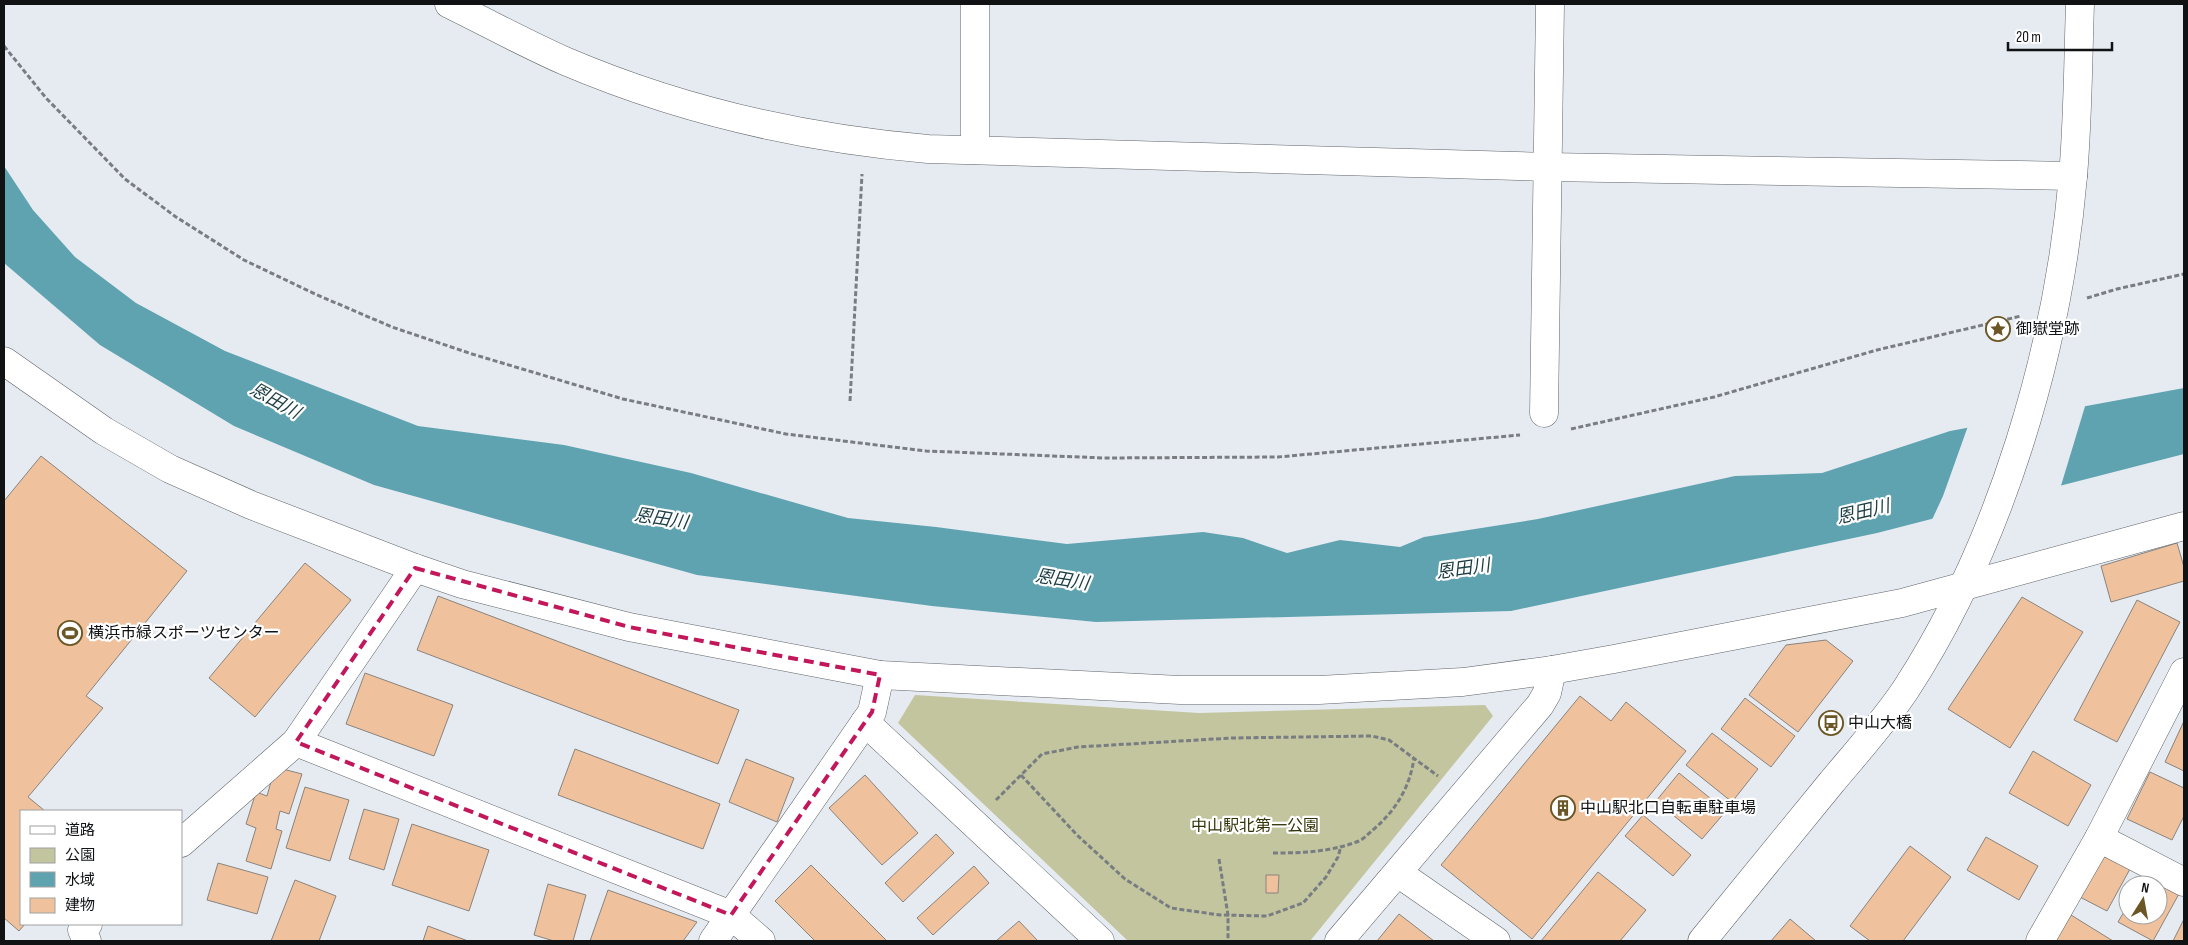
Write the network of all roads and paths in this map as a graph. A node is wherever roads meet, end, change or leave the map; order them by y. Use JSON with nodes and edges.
{"nodes":[{"id":1,"x":450,"y":4,"type":"edge"},
{"id":2,"x":975,"y":4,"type":"edge"},
{"id":3,"x":1550,"y":4,"type":"edge"},
{"id":4,"x":2080,"y":4,"type":"edge"},
{"id":5,"x":4,"y":46,"type":"edge"},
{"id":6,"x":864,"y":143,"type":"junction"},
{"id":7,"x":975,"y":150,"type":"junction"},
{"id":8,"x":1548,"y":167,"type":"junction"},
{"id":9,"x":2073,"y":176,"type":"junction"},
{"id":10,"x":2184,"y":274,"type":"edge"},
{"id":11,"x":2102,"y":294,"type":"dead end"},
{"id":12,"x":2006,"y":320,"type":"dead end"},
{"id":13,"x":4,"y":361,"type":"edge"},
{"id":14,"x":850,"y":401,"type":"dead end"},
{"id":15,"x":1544,"y":413,"type":"dead end"},
{"id":16,"x":1570,"y":429,"type":"dead end"},
{"id":17,"x":1526,"y":434,"type":"dead end"},
{"id":18,"x":2184,"y":526,"type":"edge"},
{"id":19,"x":415,"y":568,"type":"junction"},
{"id":20,"x":1968,"y":578,"type":"junction"},
{"id":21,"x":1552,"y":670,"type":"junction"},
{"id":22,"x":2184,"y":672,"type":"edge"},
{"id":23,"x":880,"y":675,"type":"junction"},
{"id":24,"x":865,"y":722,"type":"junction"},
{"id":25,"x":296,"y":742,"type":"junction"},
{"id":26,"x":1414,"y":758,"type":"junction"},
{"id":27,"x":1020,"y":775,"type":"junction"},
{"id":28,"x":1462,"y":795,"type":"junction"},
{"id":29,"x":970,"y":820,"type":"junction"},
{"id":30,"x":2099,"y":838,"type":"junction"},
{"id":31,"x":182,"y":841,"type":"edge"},
{"id":32,"x":1341,"y":846,"type":"junction"},
{"id":33,"x":1272,"y":853,"type":"dead end"},
{"id":34,"x":1219,"y":859,"type":"dead end"},
{"id":35,"x":1398,"y":873,"type":"junction"},
{"id":36,"x":2184,"y":882,"type":"edge"},
{"id":37,"x":731,"y":915,"type":"junction"},
{"id":38,"x":1228,"y":915,"type":"junction"},
{"id":39,"x":87,"y":925,"type":"edge"},
{"id":40,"x":87,"y":941,"type":"edge"},
{"id":41,"x":712,"y":941,"type":"edge"},
{"id":42,"x":761,"y":941,"type":"edge"},
{"id":43,"x":1100,"y":941,"type":"edge"},
{"id":44,"x":1228,"y":941,"type":"edge"},
{"id":45,"x":1339,"y":941,"type":"edge"},
{"id":46,"x":1496,"y":941,"type":"edge"},
{"id":47,"x":1702,"y":941,"type":"edge"},
{"id":48,"x":2040,"y":941,"type":"edge"}],
"edges":[{"from":1,"to":6,"type":"street"},
{"from":2,"to":7,"type":"street"},
{"from":3,"to":8,"type":"street"},
{"from":4,"to":9,"type":"street"},
{"from":5,"to":17,"type":"path"},
{"from":6,"to":7,"type":"street"},
{"from":6,"to":14,"type":"path"},
{"from":7,"to":8,"type":"street"},
{"from":8,"to":9,"type":"street"},
{"from":8,"to":15,"type":"street"},
{"from":9,"to":20,"type":"street"},
{"from":10,"to":11,"type":"path"},
{"from":12,"to":16,"type":"path"},
{"from":13,"to":19,"type":"street"},
{"from":18,"to":20,"type":"street"},
{"from":19,"to":23,"type":"street"},
{"from":19,"to":25,"type":"street"},
{"from":20,"to":21,"type":"street"},
{"from":20,"to":47,"type":"street"},
{"from":21,"to":23,"type":"street"},
{"from":21,"to":28,"type":"street"},
{"from":22,"to":30,"type":"street"},
{"from":23,"to":24,"type":"street"},
{"from":24,"to":29,"type":"street"},
{"from":24,"to":37,"type":"street"},
{"from":25,"to":31,"type":"street"},
{"from":25,"to":37,"type":"street"},
{"from":26,"to":27,"type":"path"},
{"from":26,"to":28,"type":"path"},
{"from":26,"to":32,"type":"path"},
{"from":27,"to":29,"type":"path"},
{"from":27,"to":38,"type":"path"},
{"from":28,"to":35,"type":"street"},
{"from":29,"to":43,"type":"street"},
{"from":30,"to":36,"type":"street"},
{"from":30,"to":48,"type":"street"},
{"from":32,"to":33,"type":"path"},
{"from":32,"to":38,"type":"path"},
{"from":34,"to":38,"type":"path"},
{"from":35,"to":45,"type":"street"},
{"from":35,"to":46,"type":"street"},
{"from":37,"to":41,"type":"street"},
{"from":37,"to":42,"type":"street"},
{"from":38,"to":44,"type":"path"},
{"from":39,"to":40,"type":"street"}]}
